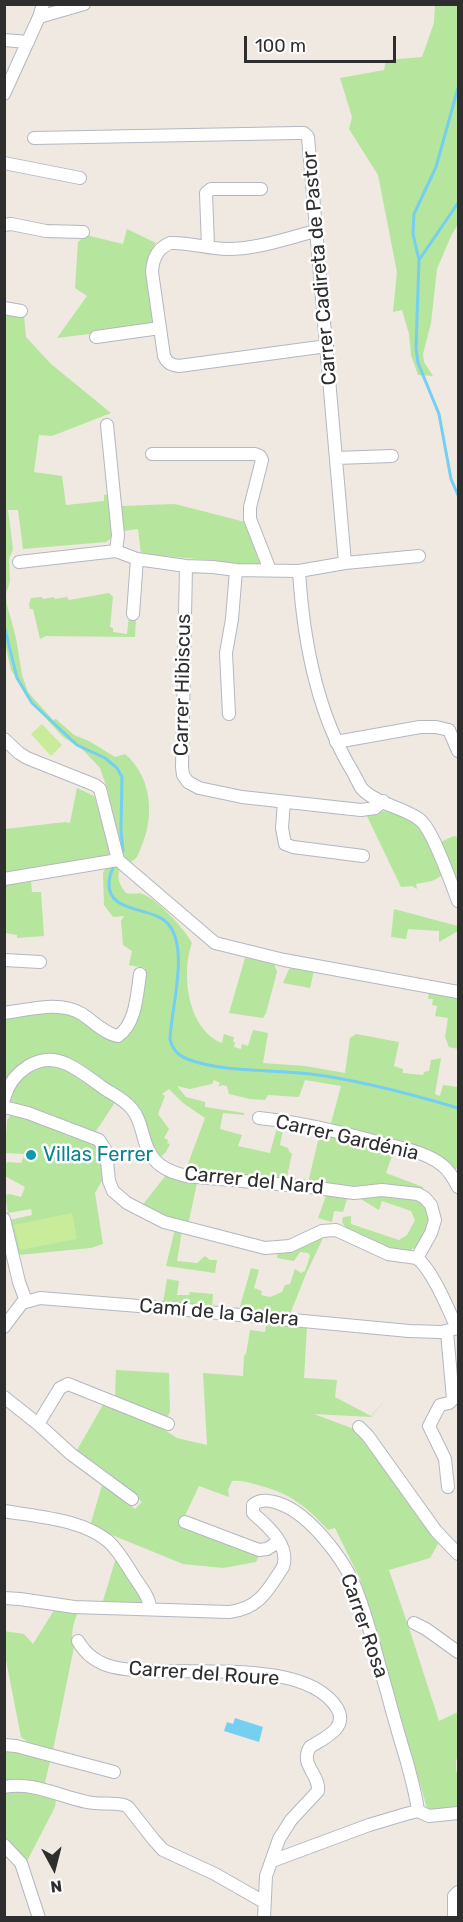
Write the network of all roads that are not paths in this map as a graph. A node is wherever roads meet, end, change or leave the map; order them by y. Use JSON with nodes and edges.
{"nodes":[{"id":1,"x":43,"y":4,"type":"edge"},
{"id":2,"x":84,"y":4,"type":"edge"},
{"id":3,"x":39,"y":17,"type":"junction"},
{"id":4,"x":4,"y":40,"type":"edge"},
{"id":5,"x":28,"y":42,"type":"junction"},
{"id":6,"x":4,"y":94,"type":"edge"},
{"id":7,"x":34,"y":138,"type":"dead end"},
{"id":8,"x":4,"y":163,"type":"edge"},
{"id":9,"x":80,"y":178,"type":"dead end"},
{"id":10,"x":261,"y":189,"type":"dead end"},
{"id":11,"x":4,"y":225,"type":"edge"},
{"id":12,"x":315,"y":231,"type":"junction"},
{"id":13,"x":83,"y":232,"type":"dead end"},
{"id":14,"x":208,"y":247,"type":"junction"},
{"id":15,"x":4,"y":308,"type":"edge"},
{"id":16,"x":21,"y":311,"type":"dead end"},
{"id":17,"x":160,"y":328,"type":"junction"},
{"id":18,"x":96,"y":337,"type":"dead end"},
{"id":19,"x":327,"y":346,"type":"junction"},
{"id":20,"x":107,"y":425,"type":"dead end"},
{"id":21,"x":152,"y":454,"type":"dead end"},
{"id":22,"x":392,"y":456,"type":"dead end"},
{"id":23,"x":336,"y":458,"type":"junction"},
{"id":24,"x":116,"y":551,"type":"junction"},
{"id":25,"x":419,"y":556,"type":"dead end"},
{"id":26,"x":137,"y":559,"type":"junction"},
{"id":27,"x":19,"y":562,"type":"dead end"},
{"id":28,"x":345,"y":563,"type":"junction"},
{"id":29,"x":186,"y":566,"type":"junction"},
{"id":30,"x":236,"y":570,"type":"junction"},
{"id":31,"x":270,"y":570,"type":"junction"},
{"id":32,"x":299,"y":571,"type":"junction"},
{"id":33,"x":133,"y":614,"type":"dead end"},
{"id":34,"x":229,"y":714,"type":"dead end"},
{"id":35,"x":4,"y":739,"type":"edge"},
{"id":36,"x":336,"y":742,"type":"junction"},
{"id":37,"x":459,"y":750,"type":"edge"},
{"id":38,"x":382,"y":801,"type":"junction"},
{"id":39,"x":284,"y":802,"type":"junction"},
{"id":40,"x":363,"y":856,"type":"dead end"},
{"id":41,"x":118,"y":860,"type":"junction"},
{"id":42,"x":4,"y":879,"type":"edge"},
{"id":43,"x":459,"y":901,"type":"edge"},
{"id":44,"x":4,"y":960,"type":"edge"},
{"id":45,"x":40,"y":962,"type":"dead end"},
{"id":46,"x":140,"y":974,"type":"dead end"},
{"id":47,"x":459,"y":992,"type":"edge"},
{"id":48,"x":4,"y":1013,"type":"edge"},
{"id":49,"x":5,"y":1100,"type":"edge"},
{"id":50,"x":259,"y":1118,"type":"dead end"},
{"id":51,"x":459,"y":1187,"type":"edge"},
{"id":52,"x":4,"y":1219,"type":"edge"},
{"id":53,"x":417,"y":1258,"type":"junction"},
{"id":54,"x":26,"y":1301,"type":"junction"},
{"id":55,"x":4,"y":1327,"type":"edge"},
{"id":56,"x":454,"y":1329,"type":"edge"},
{"id":57,"x":4,"y":1397,"type":"edge"},
{"id":58,"x":38,"y":1424,"type":"junction"},
{"id":59,"x":168,"y":1424,"type":"dead end"},
{"id":60,"x":359,"y":1427,"type":"dead end"},
{"id":61,"x":448,"y":1487,"type":"dead end"},
{"id":62,"x":132,"y":1499,"type":"dead end"},
{"id":63,"x":4,"y":1511,"type":"edge"},
{"id":64,"x":185,"y":1522,"type":"dead end"},
{"id":65,"x":278,"y":1542,"type":"junction"},
{"id":66,"x":459,"y":1554,"type":"edge"},
{"id":67,"x":4,"y":1598,"type":"edge"},
{"id":68,"x":150,"y":1608,"type":"junction"},
{"id":69,"x":414,"y":1623,"type":"dead end"},
{"id":70,"x":78,"y":1641,"type":"dead end"},
{"id":71,"x":459,"y":1652,"type":"edge"},
{"id":72,"x":4,"y":1745,"type":"edge"},
{"id":73,"x":114,"y":1772,"type":"dead end"},
{"id":74,"x":4,"y":1787,"type":"edge"},
{"id":75,"x":418,"y":1811,"type":"junction"},
{"id":76,"x":459,"y":1813,"type":"edge"},
{"id":77,"x":4,"y":1845,"type":"edge"},
{"id":78,"x":272,"y":1861,"type":"junction"},
{"id":79,"x":459,"y":1892,"type":"edge"},
{"id":80,"x":264,"y":1902,"type":"junction"},
{"id":81,"x":39,"y":1917,"type":"edge"},
{"id":82,"x":264,"y":1917,"type":"edge"},
{"id":83,"x":454,"y":1917,"type":"edge"}],
"edges":[{"from":1,"to":3,"type":"street"},
{"from":2,"to":3,"type":"street"},
{"from":3,"to":5,"type":"street"},
{"from":4,"to":5,"type":"street"},
{"from":5,"to":6,"type":"street"},
{"from":7,"to":12,"type":"street","name":"Carrer Cadireta de Pastor"},
{"from":8,"to":9,"type":"street"},
{"from":10,"to":14,"type":"street"},
{"from":11,"to":13,"type":"street"},
{"from":12,"to":14,"type":"street"},
{"from":12,"to":19,"type":"street","name":"Carrer Cadireta de Pastor"},
{"from":14,"to":17,"type":"street"},
{"from":15,"to":16,"type":"street"},
{"from":17,"to":18,"type":"street"},
{"from":17,"to":19,"type":"street"},
{"from":19,"to":23,"type":"street","name":"Carrer Cadireta de Pastor"},
{"from":20,"to":24,"type":"street"},
{"from":21,"to":31,"type":"street"},
{"from":22,"to":23,"type":"street"},
{"from":23,"to":28,"type":"street","name":"Carrer Cadireta de Pastor"},
{"from":24,"to":26,"type":"street"},
{"from":24,"to":27,"type":"street"},
{"from":25,"to":28,"type":"street"},
{"from":26,"to":29,"type":"street"},
{"from":26,"to":33,"type":"street"},
{"from":28,"to":32,"type":"street"},
{"from":29,"to":30,"type":"street"},
{"from":29,"to":39,"type":"street","name":"Carrer Hibiscus"},
{"from":30,"to":31,"type":"street"},
{"from":30,"to":34,"type":"street"},
{"from":31,"to":32,"type":"street"},
{"from":32,"to":36,"type":"street"},
{"from":35,"to":41,"type":"street"},
{"from":36,"to":37,"type":"street"},
{"from":36,"to":38,"type":"street"},
{"from":38,"to":39,"type":"street","name":"Carrer Hibiscus"},
{"from":38,"to":43,"type":"street"},
{"from":39,"to":40,"type":"street"},
{"from":41,"to":42,"type":"street"},
{"from":41,"to":47,"type":"street"},
{"from":44,"to":45,"type":"street"},
{"from":46,"to":48,"type":"street"},
{"from":49,"to":53,"type":"street"},
{"from":49,"to":53,"type":"street","name":"Carrer del Nard"},
{"from":50,"to":51,"type":"street","name":"Carrer Gardénia"},
{"from":52,"to":54,"type":"street"},
{"from":53,"to":56,"type":"street"},
{"from":54,"to":55,"type":"street"},
{"from":54,"to":56,"type":"street","name":"Camí de la Galera"},
{"from":56,"to":61,"type":"street"},
{"from":57,"to":58,"type":"street"},
{"from":58,"to":59,"type":"street"},
{"from":58,"to":62,"type":"street"},
{"from":60,"to":66,"type":"street"},
{"from":63,"to":68,"type":"street"},
{"from":64,"to":65,"type":"street"},
{"from":65,"to":68,"type":"street"},
{"from":65,"to":75,"type":"street","name":"Carrer Rosa"},
{"from":67,"to":68,"type":"street"},
{"from":69,"to":71,"type":"street"},
{"from":70,"to":78,"type":"street","name":"Carrer del Roure"},
{"from":72,"to":73,"type":"street"},
{"from":74,"to":80,"type":"street"},
{"from":75,"to":76,"type":"street"},
{"from":75,"to":78,"type":"street"},
{"from":77,"to":81,"type":"street"},
{"from":78,"to":80,"type":"street","name":"Carrer del Roure"},
{"from":79,"to":83,"type":"street"},
{"from":80,"to":82,"type":"street","name":"Carrer del Roure"}]}
